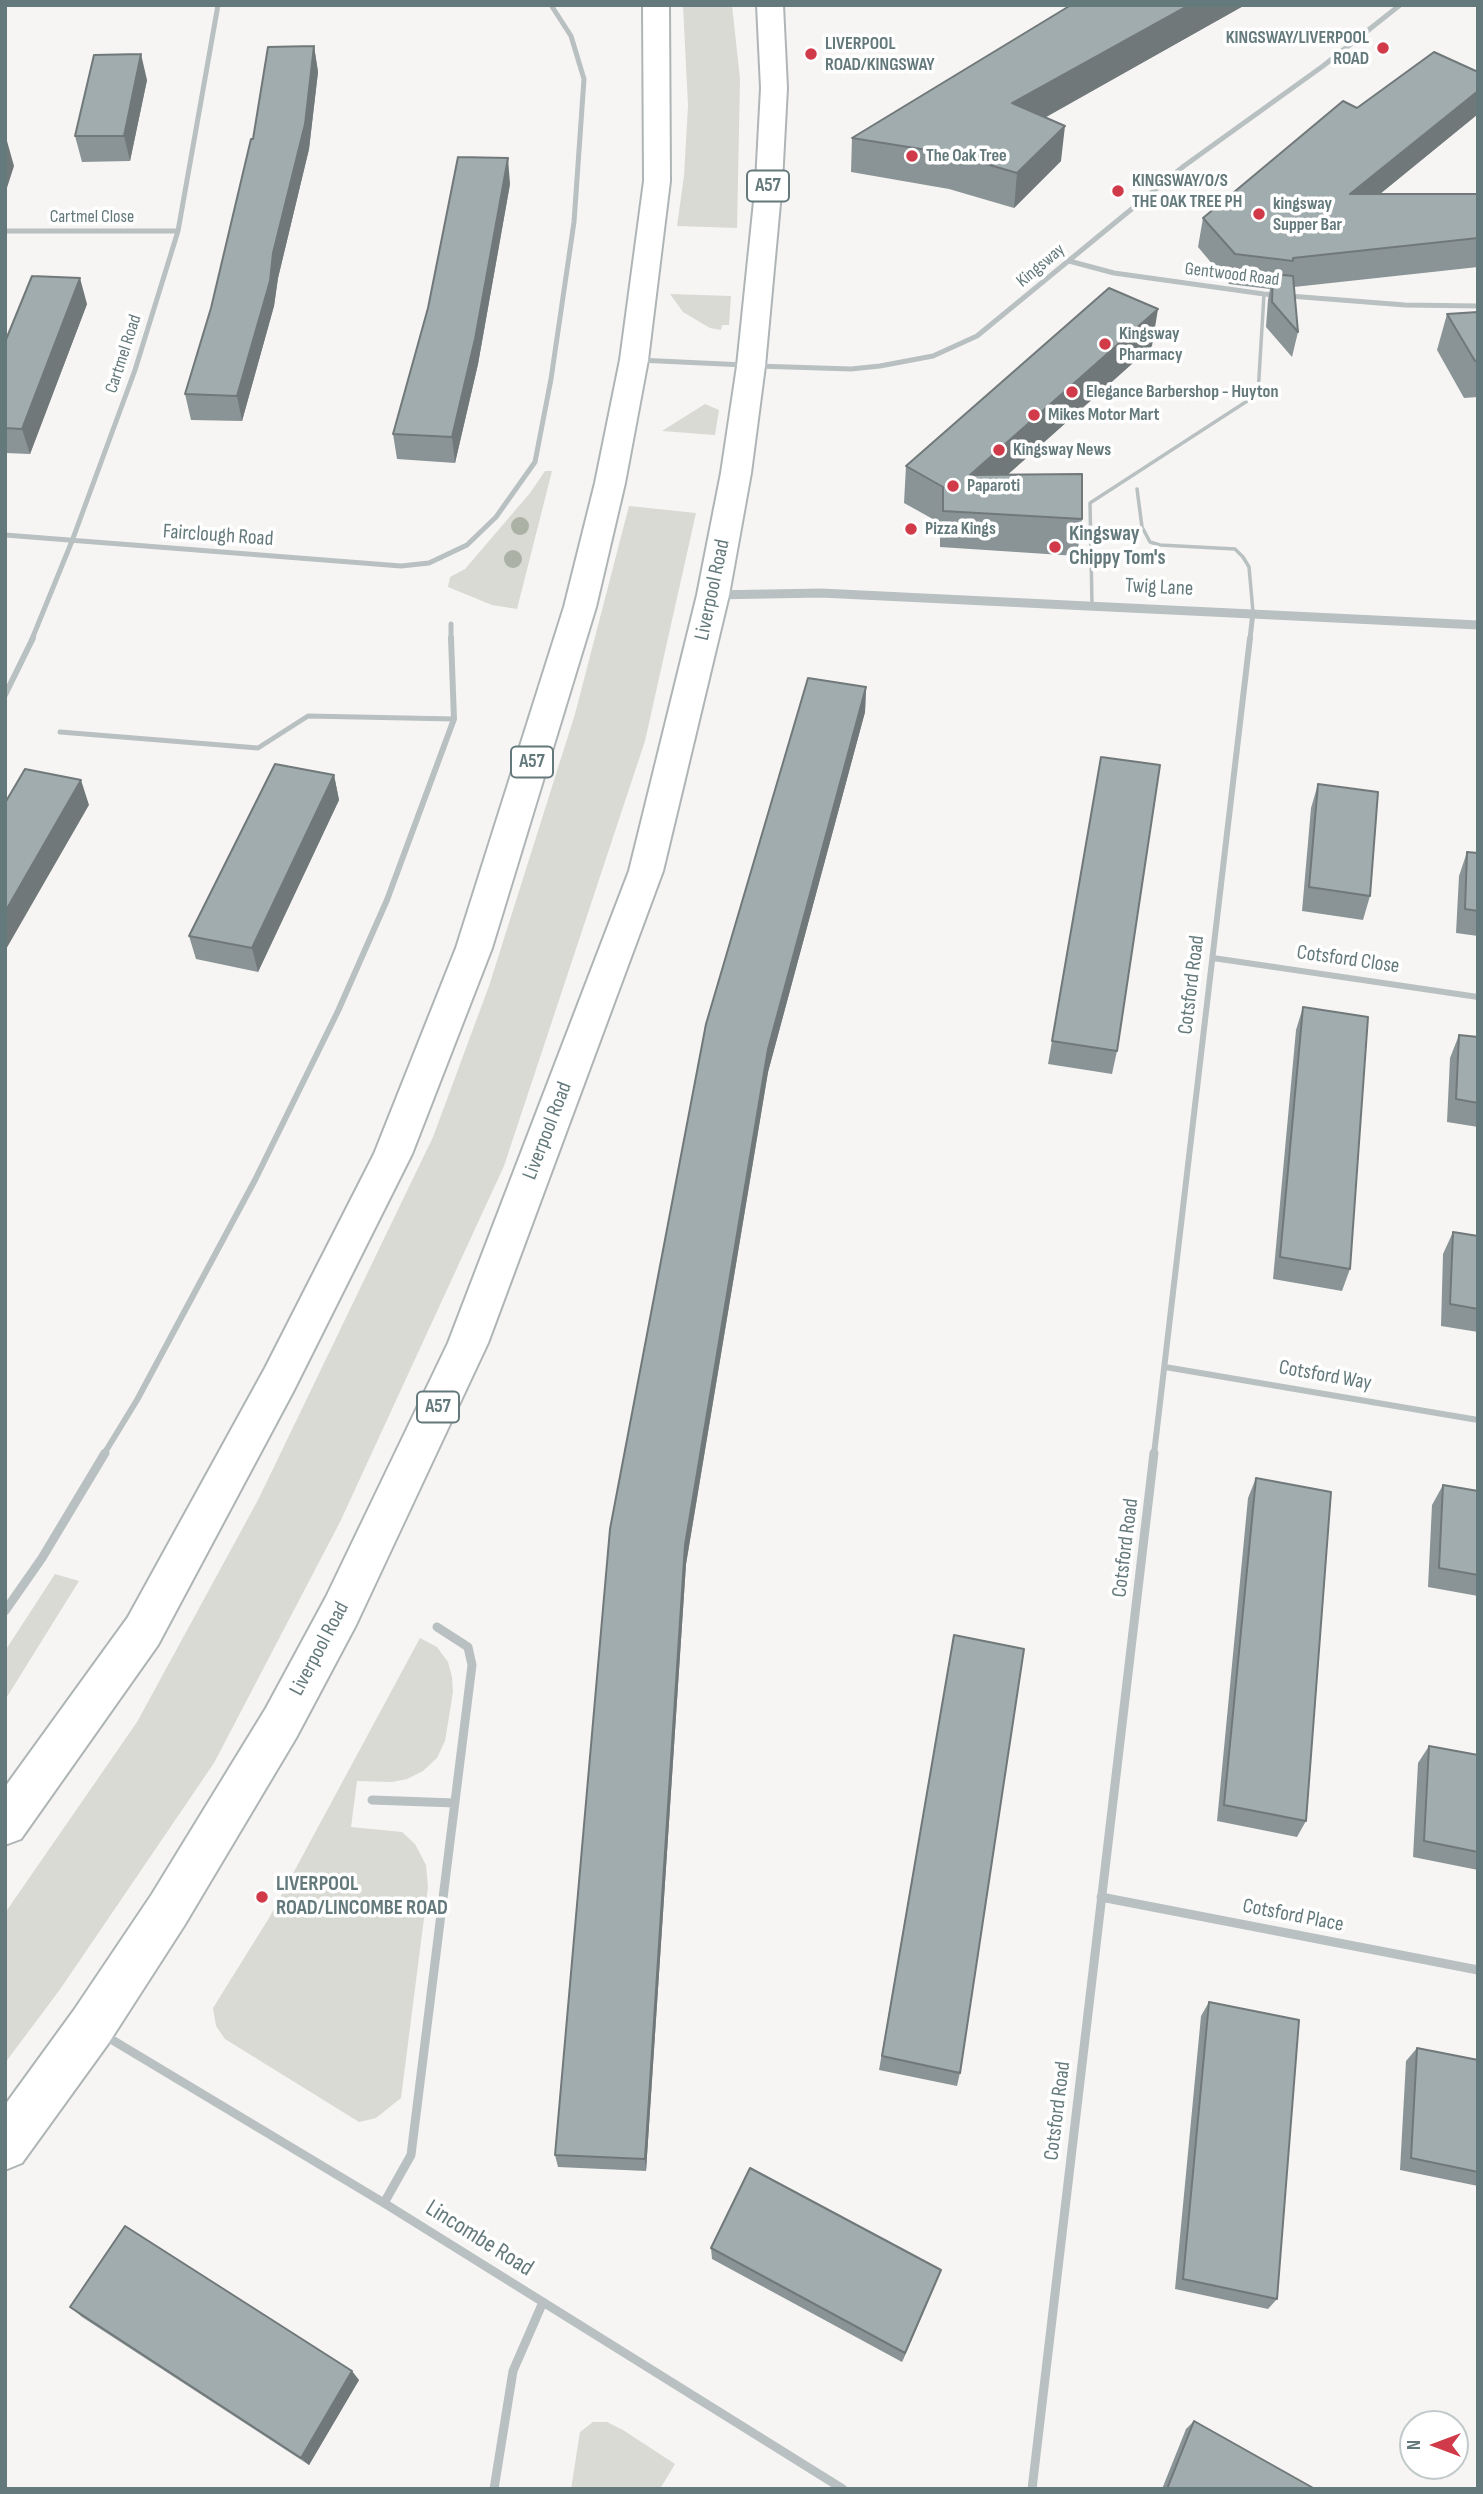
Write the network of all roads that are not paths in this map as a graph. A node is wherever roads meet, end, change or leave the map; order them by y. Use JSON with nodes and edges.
{"nodes":[{"id":1,"x":218,"y":5,"type":"edge"},
{"id":2,"x":551,"y":5,"type":"edge"},
{"id":3,"x":656,"y":5,"type":"edge"},
{"id":4,"x":771,"y":5,"type":"edge"},
{"id":5,"x":1400,"y":5,"type":"edge"},
{"id":6,"x":5,"y":231,"type":"edge"},
{"id":7,"x":178,"y":231,"type":"junction"},
{"id":8,"x":1069,"y":261,"type":"junction"},
{"id":9,"x":1264,"y":293,"type":"junction"},
{"id":10,"x":1478,"y":306,"type":"edge"},
{"id":11,"x":634,"y":360,"type":"junction"},
{"id":12,"x":751,"y":366,"type":"junction"},
{"id":13,"x":1137,"y":489,"type":"dead end"},
{"id":14,"x":5,"y":535,"type":"edge"},
{"id":15,"x":72,"y":541,"type":"junction"},
{"id":16,"x":713,"y":595,"type":"junction"},
{"id":17,"x":1092,"y":604,"type":"junction"},
{"id":18,"x":1253,"y":612,"type":"junction"},
{"id":19,"x":451,"y":624,"type":"dead end"},
{"id":20,"x":1478,"y":625,"type":"edge"},
{"id":21,"x":5,"y":695,"type":"edge"},
{"id":22,"x":454,"y":719,"type":"junction"},
{"id":23,"x":60,"y":732,"type":"dead end"},
{"id":24,"x":1213,"y":958,"type":"junction"},
{"id":25,"x":1478,"y":997,"type":"edge"},
{"id":26,"x":1166,"y":1367,"type":"junction"},
{"id":27,"x":1478,"y":1420,"type":"edge"},
{"id":28,"x":5,"y":1611,"type":"edge"},
{"id":29,"x":437,"y":1626,"type":"dead end"},
{"id":30,"x":372,"y":1800,"type":"dead end"},
{"id":31,"x":455,"y":1803,"type":"junction"},
{"id":32,"x":5,"y":1824,"type":"edge"},
{"id":33,"x":1101,"y":1897,"type":"junction"},
{"id":34,"x":1478,"y":1970,"type":"edge"},
{"id":35,"x":91,"y":2027,"type":"junction"},
{"id":36,"x":5,"y":2146,"type":"edge"},
{"id":37,"x":384,"y":2203,"type":"junction"},
{"id":38,"x":543,"y":2302,"type":"junction"},
{"id":39,"x":494,"y":2489,"type":"edge"},
{"id":40,"x":843,"y":2489,"type":"edge"},
{"id":41,"x":1032,"y":2489,"type":"edge"}],
"edges":[{"from":1,"to":7,"type":"street","name":"Cartmel Road"},
{"from":2,"to":15,"type":"street","name":"Fairclough Road"},
{"from":3,"to":11,"type":"highway","number":"A57"},
{"from":4,"to":12,"type":"highway","name":"Liverpool Road","number":"A57"},
{"from":5,"to":8,"type":"street","name":"Kingsway"},
{"from":6,"to":7,"type":"street","name":"Cartmel Close"},
{"from":7,"to":15,"type":"street","name":"Cartmel Road"},
{"from":8,"to":9,"type":"street","name":"Gentwood Road"},
{"from":8,"to":12,"type":"street","name":"Kingsway"},
{"from":9,"to":10,"type":"street","name":"Gentwood Road"},
{"from":9,"to":17,"type":"lane"},
{"from":11,"to":12,"type":"street","name":"Kingsway"},
{"from":11,"to":32,"type":"highway","number":"A57"},
{"from":12,"to":16,"type":"highway","name":"Liverpool Road","number":"A57"},
{"from":13,"to":18,"type":"lane"},
{"from":14,"to":15,"type":"street","name":"Fairclough Road"},
{"from":15,"to":21,"type":"street","name":"Cartmel Road"},
{"from":16,"to":17,"type":"street","name":"Twig Lane"},
{"from":16,"to":35,"type":"highway","name":"Liverpool Road","number":"A57"},
{"from":17,"to":18,"type":"street","name":"Twig Lane"},
{"from":18,"to":20,"type":"street","name":"Twig Lane"},
{"from":18,"to":24,"type":"street","name":"Cotsford Road"},
{"from":19,"to":22,"type":"street"},
{"from":22,"to":23,"type":"lane"},
{"from":22,"to":28,"type":"street"},
{"from":24,"to":25,"type":"street","name":"Cotsford Close"},
{"from":24,"to":26,"type":"street","name":"Cotsford Road"},
{"from":26,"to":27,"type":"street","name":"Cotsford Way"},
{"from":26,"to":33,"type":"street","name":"Cotsford Road"},
{"from":29,"to":31,"type":"street"},
{"from":30,"to":31,"type":"street"},
{"from":31,"to":37,"type":"street"},
{"from":33,"to":34,"type":"street","name":"Cotsford Place"},
{"from":33,"to":41,"type":"street","name":"Cotsford Road"},
{"from":35,"to":36,"type":"highway","name":"Liverpool Road","number":"A57"},
{"from":35,"to":37,"type":"street","name":"Lincombe Road"},
{"from":37,"to":38,"type":"street","name":"Lincombe Road"},
{"from":38,"to":39,"type":"street"},
{"from":38,"to":40,"type":"street","name":"Lincombe Road"}]}
